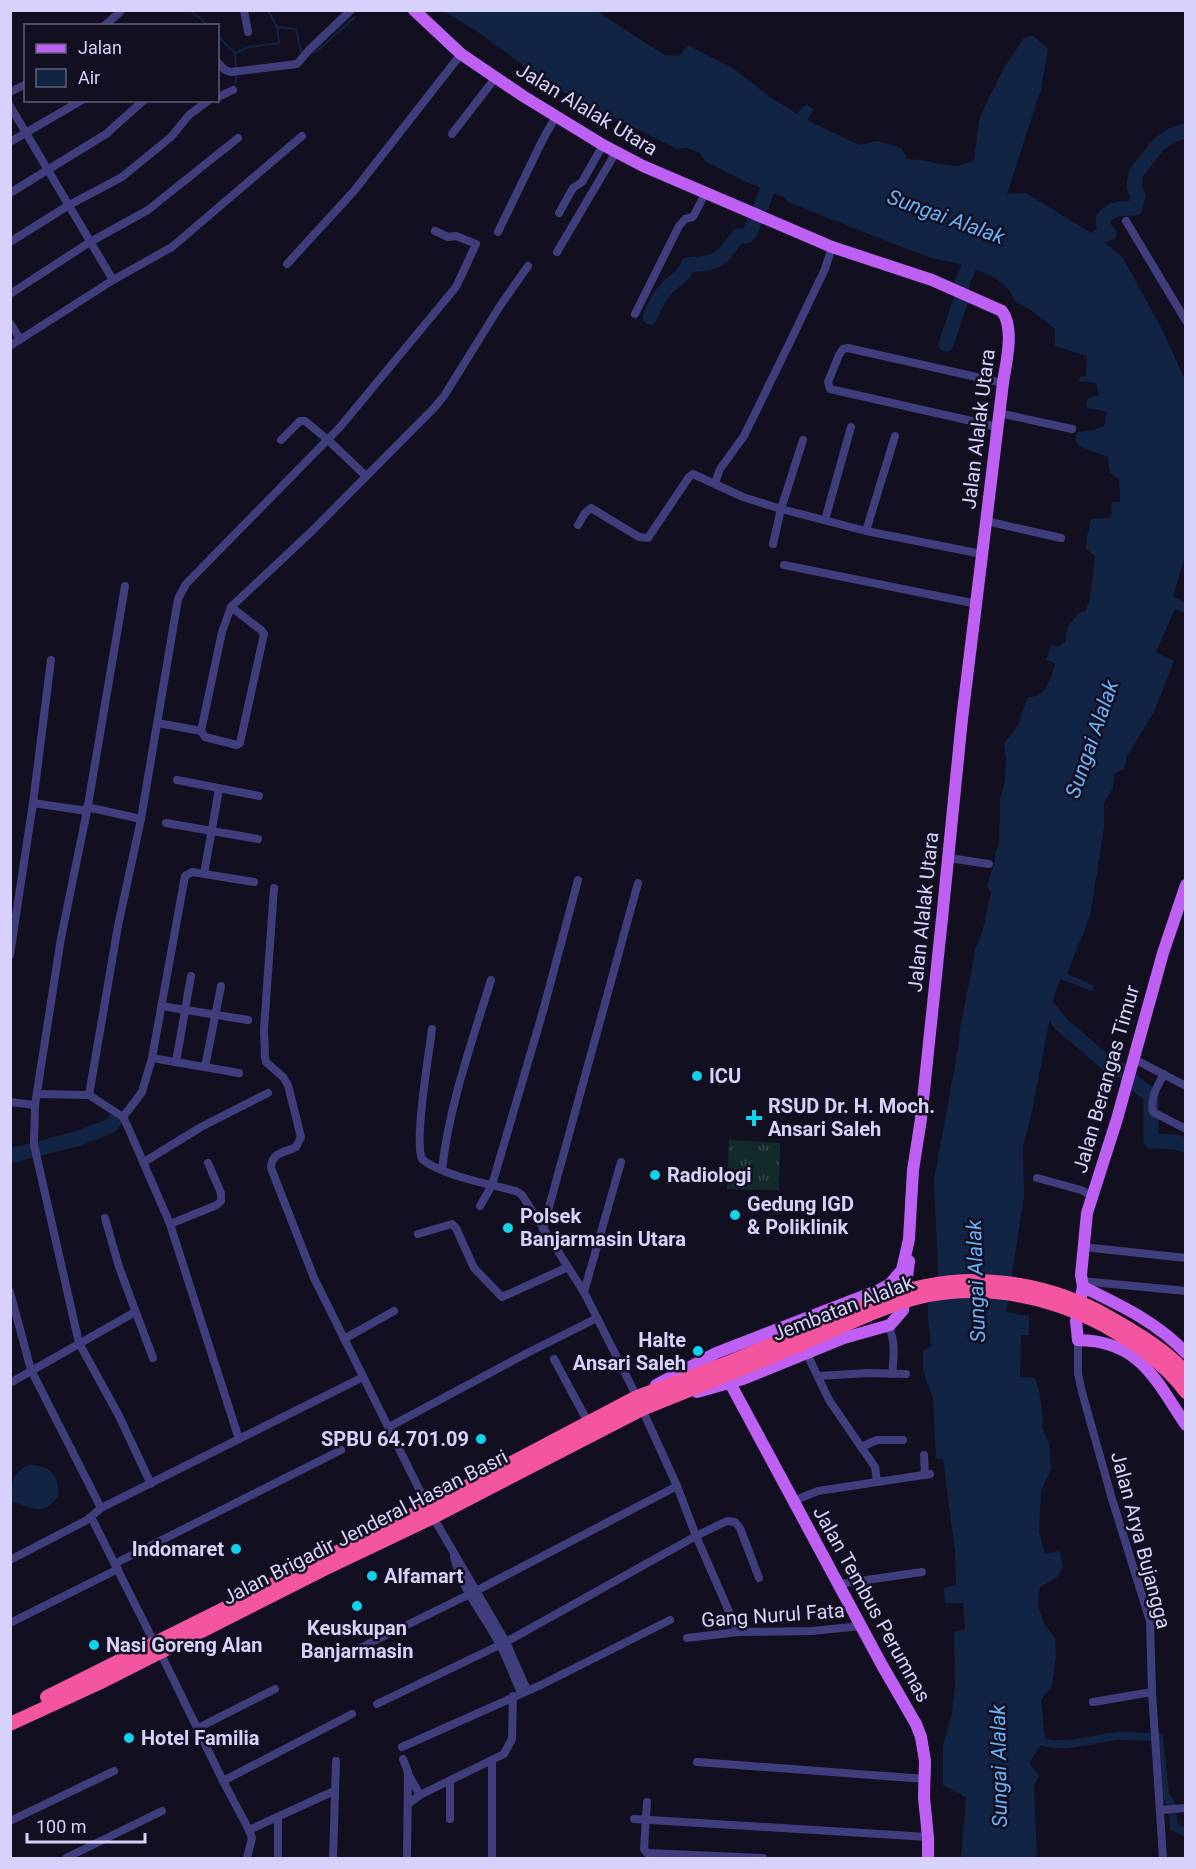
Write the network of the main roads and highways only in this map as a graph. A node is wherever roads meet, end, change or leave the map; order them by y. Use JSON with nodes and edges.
{"nodes":[{"id":1,"x":414,"y":10,"type":"edge"},
{"id":2,"x":1185,"y":885,"type":"edge"},
{"id":3,"x":902,"y":1280,"type":"junction"},
{"id":4,"x":1082,"y":1284,"type":"junction"},
{"id":5,"x":1185,"y":1353,"type":"edge"},
{"id":6,"x":737,"y":1365,"type":"junction"},
{"id":7,"x":1185,"y":1373,"type":"edge"},
{"id":8,"x":730,"y":1383,"type":"junction"},
{"id":9,"x":1185,"y":1392,"type":"edge"},
{"id":10,"x":643,"y":1402,"type":"junction"},
{"id":11,"x":1185,"y":1425,"type":"edge"},
{"id":12,"x":431,"y":1512,"type":"junction"},
{"id":13,"x":11,"y":1720,"type":"edge"},
{"id":14,"x":928,"y":1858,"type":"edge"}],
"edges":[{"from":1,"to":3,"type":"main road","name":"Jalan Alalak Utara"},
{"from":2,"to":4,"type":"main road","name":"Jalan Berangas Timur"},
{"from":3,"to":8,"type":"main road","name":"Jalan Alalak Utara"},
{"from":3,"to":10,"type":"main road"},
{"from":4,"to":5,"type":"main road"},
{"from":4,"to":11,"type":"main road","name":"Jalan Berangas Timur"},
{"from":6,"to":7,"type":"highway","name":"Jembatan Alalak","bridge":true},
{"from":6,"to":9,"type":"highway","name":"Jembatan Alalak","bridge":true},
{"from":6,"to":10,"type":"highway","name":"Jalan Brigadir Jenderal Hasan Basri"},
{"from":8,"to":10,"type":"main road"},
{"from":8,"to":14,"type":"main road","name":"Jalan Tembus Perumnas"},
{"from":10,"to":12,"type":"highway","name":"Jalan Brigadir Jenderal Hasan Basri"},
{"from":10,"to":12,"type":"highway","name":"Jalan Brigadir Jenderal Hasan Basri"},
{"from":12,"to":13,"type":"highway","name":"Jalan Brigadir Jenderal Hasan Basri"}]}
